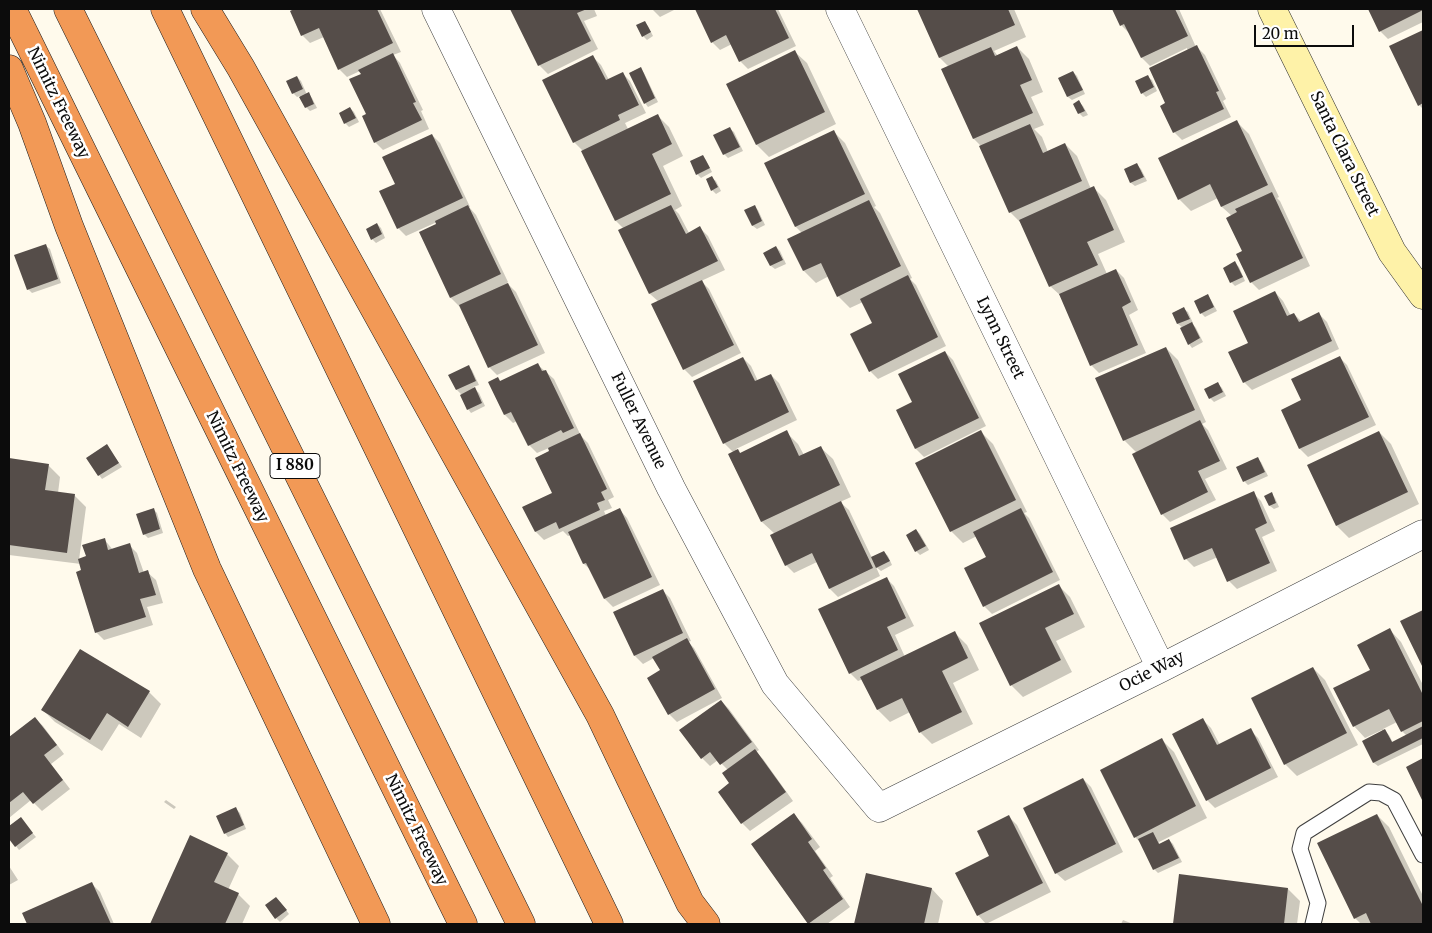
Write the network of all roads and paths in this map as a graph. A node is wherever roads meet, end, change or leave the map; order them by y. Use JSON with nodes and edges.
{"nodes":[{"id":1,"x":12,"y":9,"type":"edge"},
{"id":2,"x":68,"y":9,"type":"edge"},
{"id":3,"x":164,"y":9,"type":"edge"},
{"id":4,"x":205,"y":9,"type":"edge"},
{"id":5,"x":436,"y":9,"type":"edge"},
{"id":6,"x":840,"y":9,"type":"edge"},
{"id":7,"x":1272,"y":9,"type":"edge"},
{"id":8,"x":9,"y":70,"type":"edge"},
{"id":9,"x":1423,"y":295,"type":"edge"},
{"id":10,"x":1423,"y":534,"type":"edge"},
{"id":11,"x":1161,"y":668,"type":"junction"},
{"id":12,"x":879,"y":808,"type":"joint"},
{"id":13,"x":1423,"y":855,"type":"edge"},
{"id":14,"x":698,"y":917,"type":"edge"},
{"id":15,"x":376,"y":924,"type":"edge"},
{"id":16,"x":462,"y":924,"type":"edge"},
{"id":17,"x":521,"y":924,"type":"edge"},
{"id":18,"x":609,"y":924,"type":"edge"},
{"id":19,"x":1313,"y":924,"type":"edge"}],
"edges":[{"from":1,"to":16,"type":"highway","name":"Nimitz Freeway","number":"I 880"},
{"from":2,"to":17,"type":"highway","number":"I 880"},
{"from":3,"to":18,"type":"highway"},
{"from":4,"to":14,"type":"highway"},
{"from":5,"to":12,"type":"street","name":"Fuller Avenue"},
{"from":6,"to":11,"type":"street","name":"Lynn Street"},
{"from":7,"to":9,"type":"main road","name":"Santa Clara Street"},
{"from":8,"to":15,"type":"highway"},
{"from":10,"to":11,"type":"street","name":"Ocie Way"},
{"from":11,"to":12,"type":"street","name":"Ocie Way"},
{"from":13,"to":19,"type":"lane"}]}
